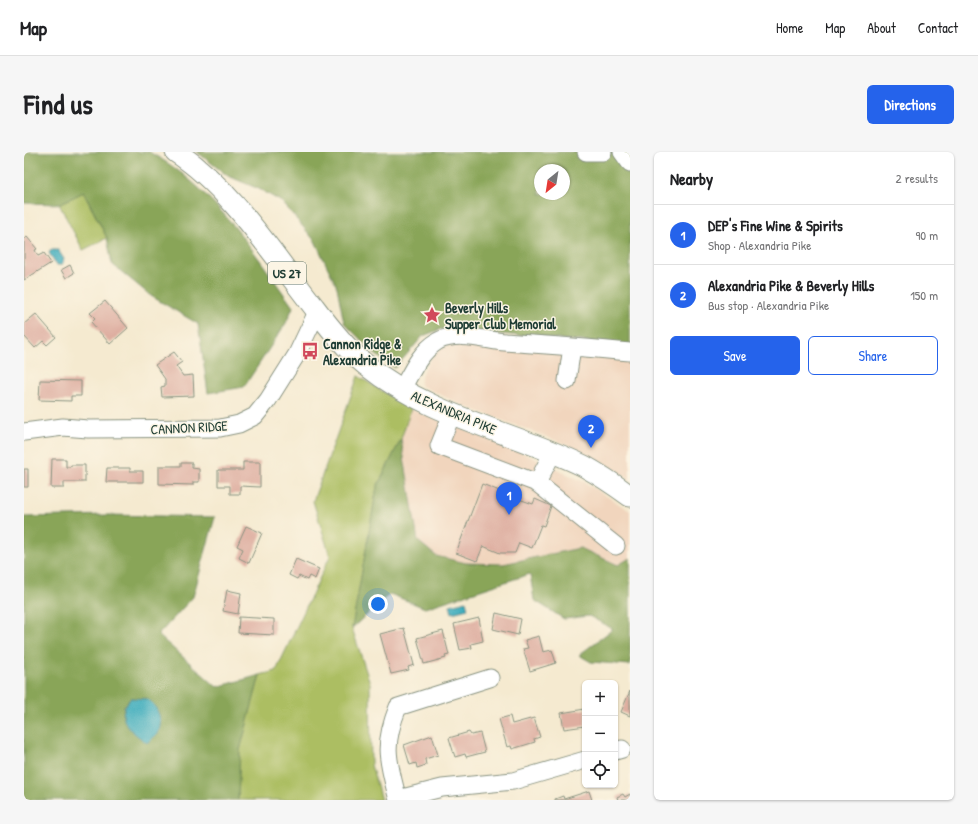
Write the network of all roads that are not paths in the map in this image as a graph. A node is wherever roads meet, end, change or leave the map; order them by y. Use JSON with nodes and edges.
{"nodes":[{"id":1,"x":176,"y":152,"type":"edge"},
{"id":2,"x":586,"y":152,"type":"edge"},
{"id":3,"x":603,"y":152,"type":"edge"},
{"id":4,"x":622,"y":152,"type":"edge"},
{"id":5,"x":630,"y":164,"type":"edge"},
{"id":6,"x":317,"y":312,"type":"junction"},
{"id":7,"x":572,"y":347,"type":"junction"},
{"id":8,"x":630,"y":352,"type":"edge"},
{"id":9,"x":567,"y":382,"type":"dead end"},
{"id":10,"x":402,"y":389,"type":"junction"},
{"id":11,"x":452,"y":414,"type":"junction"},
{"id":12,"x":24,"y":432,"type":"edge"},
{"id":13,"x":553,"y":452,"type":"junction"},
{"id":14,"x":537,"y":483,"type":"junction"},
{"id":15,"x":630,"y":496,"type":"edge"},
{"id":16,"x":616,"y":546,"type":"dead end"},
{"id":17,"x":490,"y":678,"type":"dead end"},
{"id":18,"x":582,"y":761,"type":"edge"},
{"id":19,"x":398,"y":799,"type":"edge"}],
"edges":[{"from":1,"to":6,"type":"main road","name":"ALEXANDRIA PIKE","number":"US 27"},
{"from":2,"to":3,"type":"street"},
{"from":4,"to":5,"type":"street"},
{"from":6,"to":10,"type":"main road","name":"ALEXANDRIA PIKE","number":"US 27"},
{"from":6,"to":12,"type":"street","name":"CANNON RIDGE"},
{"from":7,"to":8,"type":"street"},
{"from":7,"to":9,"type":"street"},
{"from":7,"to":10,"type":"street"},
{"from":10,"to":11,"type":"main road","name":"ALEXANDRIA PIKE","number":"US 27"},
{"from":11,"to":13,"type":"main road","name":"ALEXANDRIA PIKE","number":"US 27"},
{"from":11,"to":14,"type":"street"},
{"from":13,"to":14,"type":"street"},
{"from":13,"to":15,"type":"main road","name":"ALEXANDRIA PIKE","number":"US 27"},
{"from":14,"to":16,"type":"street"},
{"from":17,"to":19,"type":"street"},
{"from":18,"to":19,"type":"street"}]}
